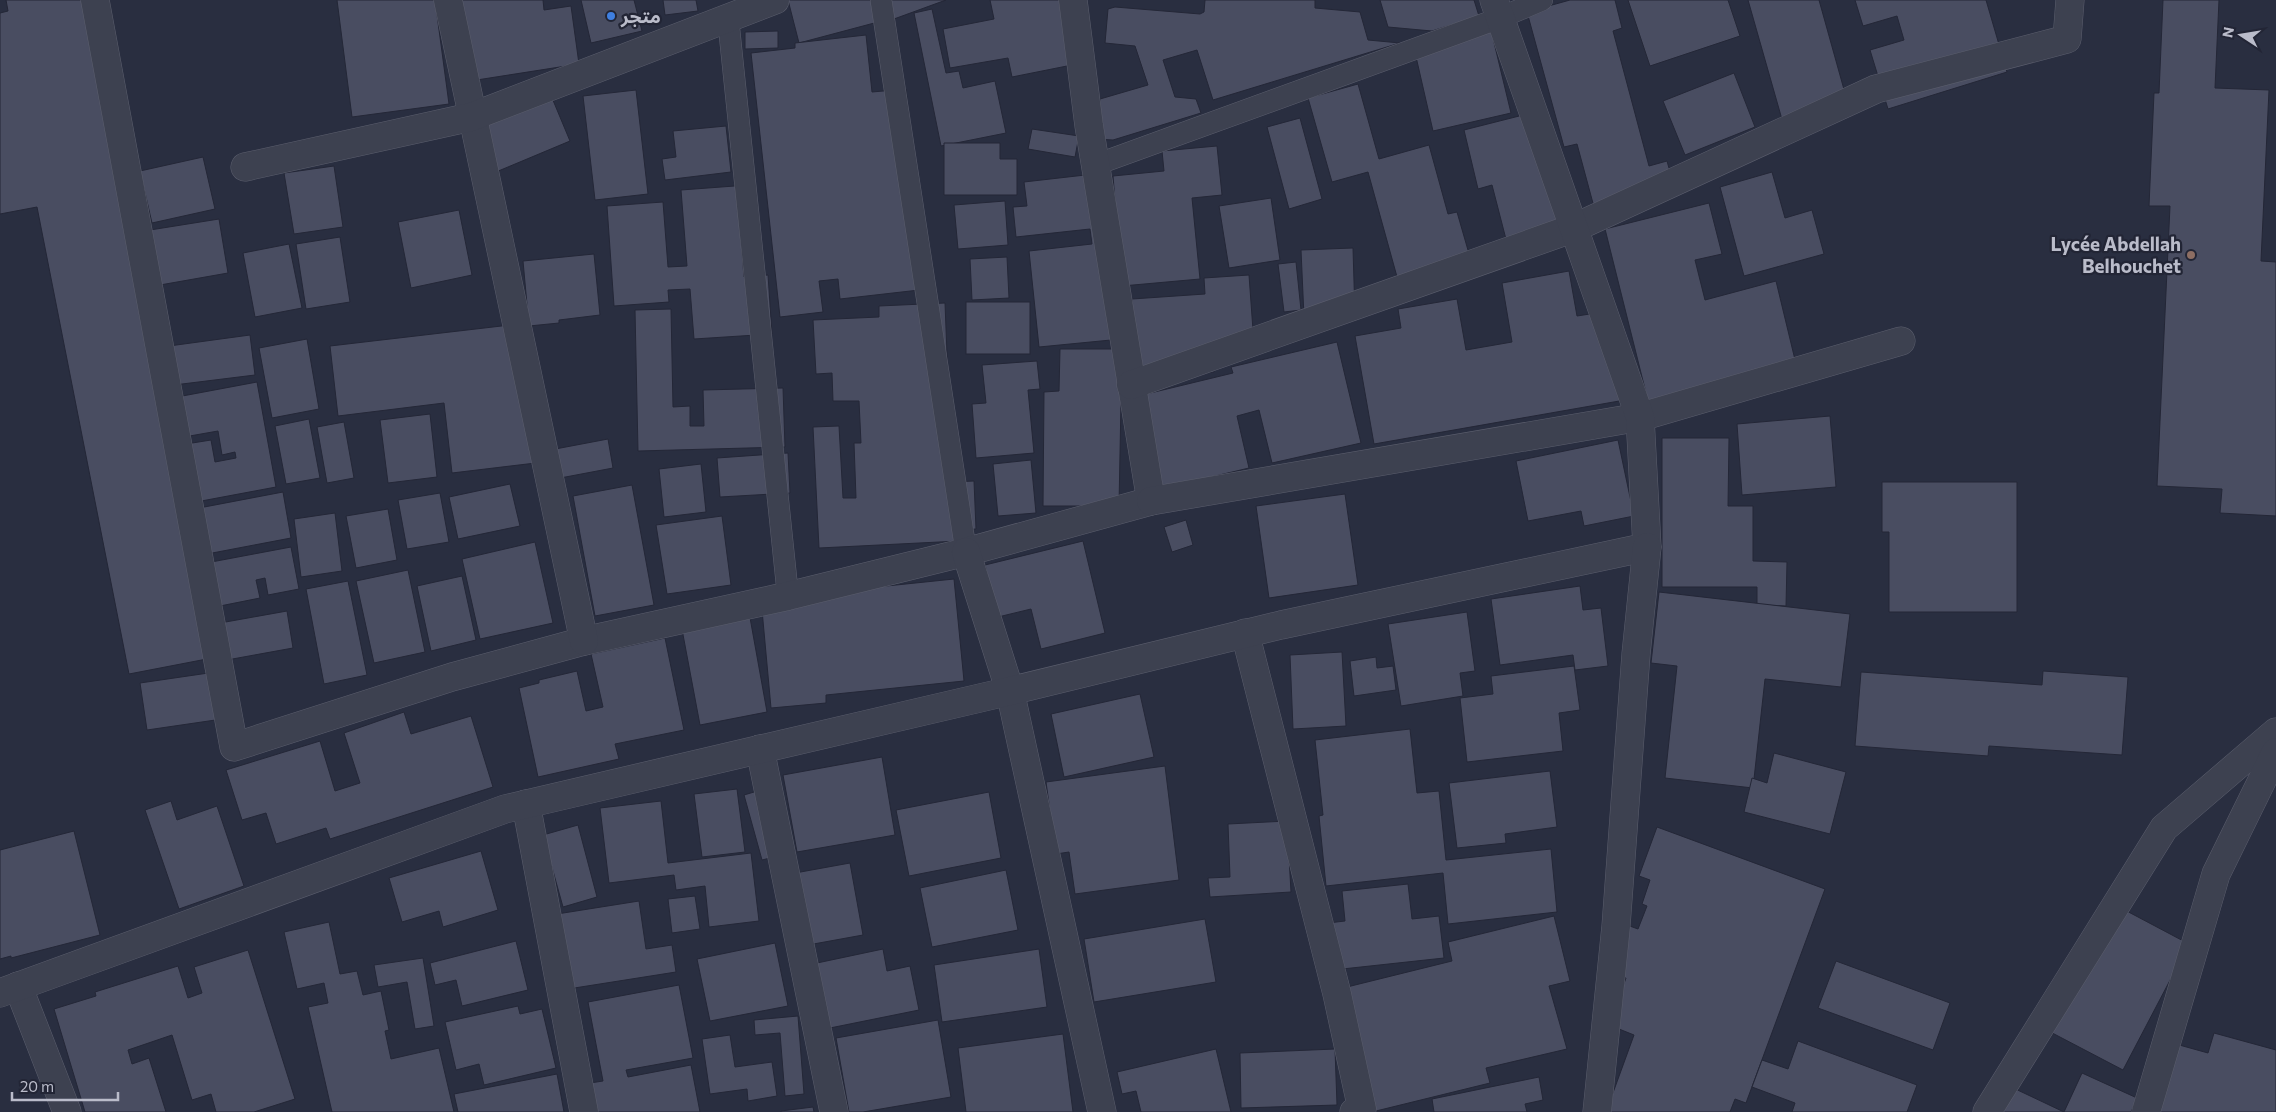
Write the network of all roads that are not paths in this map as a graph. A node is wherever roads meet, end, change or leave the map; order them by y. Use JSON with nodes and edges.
{"nodes":[{"id":1,"x":94,"y":0,"type":"edge"},
{"id":2,"x":448,"y":0,"type":"edge"},
{"id":3,"x":775,"y":0,"type":"edge"},
{"id":4,"x":881,"y":0,"type":"edge"},
{"id":5,"x":1073,"y":0,"type":"edge"},
{"id":6,"x":1542,"y":0,"type":"edge"},
{"id":7,"x":2070,"y":0,"type":"edge"},
{"id":8,"x":1497,"y":9,"type":"edge"},
{"id":9,"x":728,"y":18,"type":"junction"},
{"id":10,"x":471,"y":116,"type":"junction"},
{"id":11,"x":1096,"y":166,"type":"junction"},
{"id":12,"x":245,"y":167,"type":"dead end"},
{"id":13,"x":1574,"y":228,"type":"junction"},
{"id":14,"x":1901,"y":340,"type":"dead end"},
{"id":15,"x":1132,"y":385,"type":"junction"},
{"id":16,"x":1640,"y":417,"type":"junction"},
{"id":17,"x":1151,"y":501,"type":"junction"},
{"id":18,"x":1647,"y":547,"type":"junction"},
{"id":19,"x":966,"y":552,"type":"junction"},
{"id":20,"x":788,"y":596,"type":"junction"},
{"id":21,"x":1245,"y":634,"type":"junction"},
{"id":22,"x":584,"y":641,"type":"junction"},
{"id":23,"x":1010,"y":691,"type":"junction"},
{"id":24,"x":2276,"y":732,"type":"edge"},
{"id":25,"x":760,"y":749,"type":"junction"},
{"id":26,"x":2276,"y":752,"type":"edge"},
{"id":27,"x":526,"y":804,"type":"junction"},
{"id":28,"x":9,"y":989,"type":"edge"},
{"id":29,"x":67,"y":1112,"type":"edge"},
{"id":30,"x":584,"y":1112,"type":"edge"},
{"id":31,"x":834,"y":1112,"type":"edge"},
{"id":32,"x":1102,"y":1112,"type":"edge"},
{"id":33,"x":1354,"y":1112,"type":"edge"},
{"id":34,"x":1597,"y":1112,"type":"edge"},
{"id":35,"x":1987,"y":1112,"type":"edge"},
{"id":36,"x":2146,"y":1112,"type":"edge"}],
"edges":[{"from":1,"to":22,"type":"street"},
{"from":2,"to":10,"type":"street"},
{"from":3,"to":9,"type":"street"},
{"from":4,"to":19,"type":"lane"},
{"from":5,"to":11,"type":"street"},
{"from":6,"to":8,"type":"lane"},
{"from":7,"to":13,"type":"street"},
{"from":8,"to":11,"type":"lane"},
{"from":8,"to":13,"type":"street"},
{"from":9,"to":10,"type":"street"},
{"from":9,"to":20,"type":"lane"},
{"from":10,"to":12,"type":"street"},
{"from":10,"to":22,"type":"street"},
{"from":11,"to":15,"type":"street"},
{"from":13,"to":15,"type":"street"},
{"from":13,"to":16,"type":"street"},
{"from":14,"to":16,"type":"street"},
{"from":15,"to":17,"type":"street"},
{"from":16,"to":17,"type":"street"},
{"from":16,"to":18,"type":"street"},
{"from":17,"to":19,"type":"street"},
{"from":18,"to":21,"type":"street"},
{"from":18,"to":34,"type":"street"},
{"from":19,"to":20,"type":"street"},
{"from":19,"to":23,"type":"street"},
{"from":20,"to":22,"type":"street"},
{"from":21,"to":23,"type":"street"},
{"from":21,"to":33,"type":"street"},
{"from":23,"to":25,"type":"street"},
{"from":23,"to":32,"type":"street"},
{"from":24,"to":35,"type":"street"},
{"from":25,"to":27,"type":"street"},
{"from":25,"to":31,"type":"street"},
{"from":26,"to":36,"type":"street"},
{"from":27,"to":28,"type":"street"},
{"from":27,"to":30,"type":"street"},
{"from":28,"to":29,"type":"street"}]}
